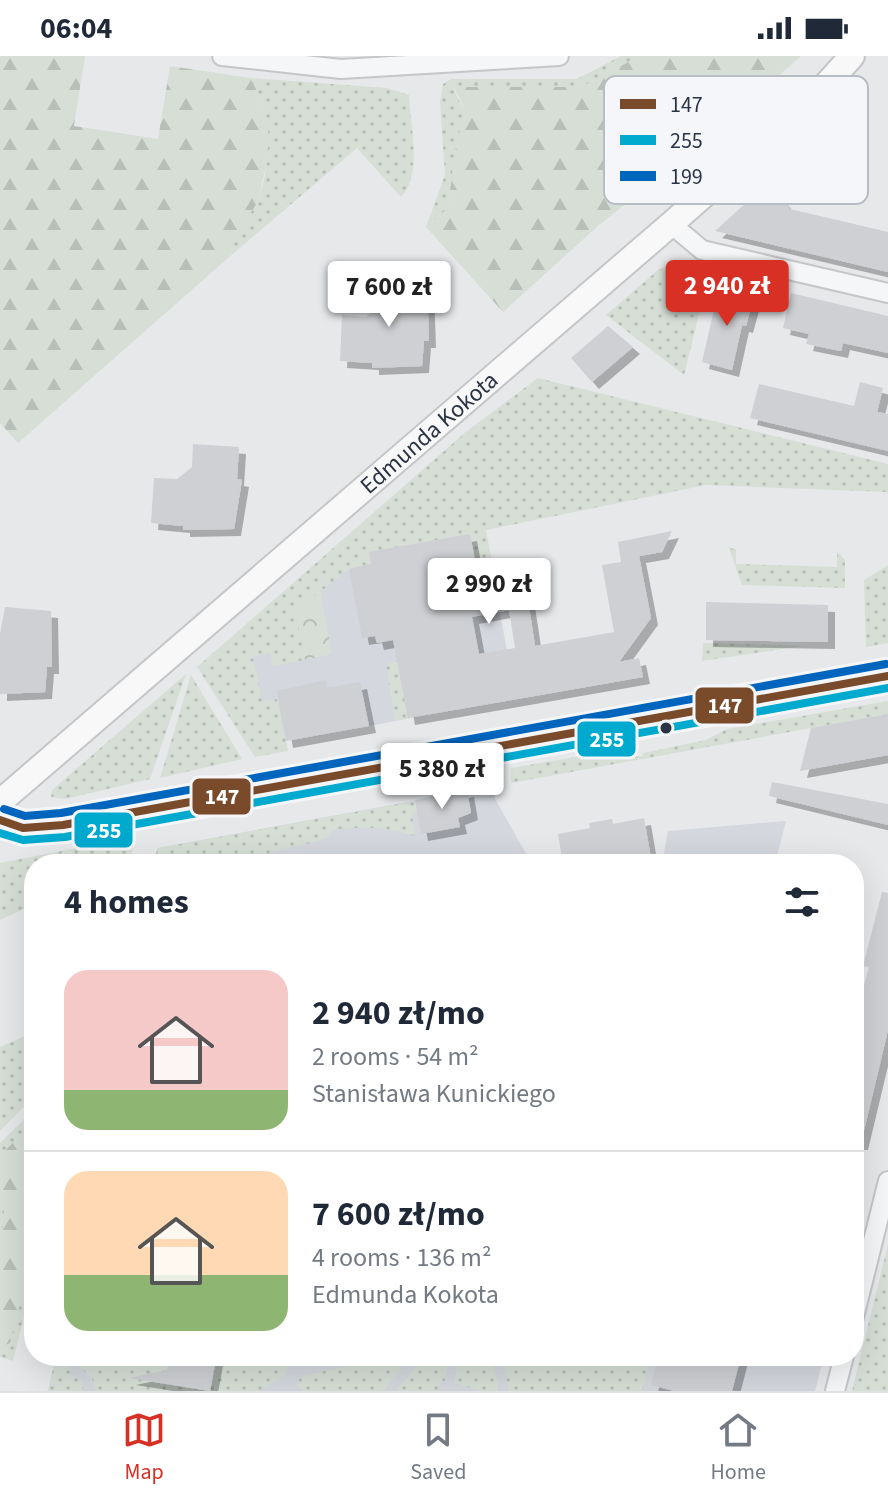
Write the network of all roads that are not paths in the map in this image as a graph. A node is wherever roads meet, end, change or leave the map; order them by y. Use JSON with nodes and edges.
{"nodes":[{"id":1,"x":222,"y":56,"type":"edge"},
{"id":2,"x":559,"y":56,"type":"edge"},
{"id":3,"x":852,"y":56,"type":"edge"},
{"id":4,"x":834,"y":76,"type":"edge"},
{"id":5,"x":694,"y":204,"type":"edge"},
{"id":6,"x":671,"y":224,"type":"junction"},
{"id":7,"x":888,"y":293,"type":"edge"},
{"id":8,"x":888,"y":676,"type":"edge"},
{"id":9,"x":0,"y":802,"type":"edge"},
{"id":10,"x":0,"y":820,"type":"edge"},
{"id":11,"x":888,"y":1181,"type":"edge"},
{"id":12,"x":864,"y":1277,"type":"edge"},
{"id":13,"x":841,"y":1366,"type":"edge"},
{"id":14,"x":835,"y":1391,"type":"edge"}],
"edges":[{"from":1,"to":2,"type":"street"},
{"from":3,"to":4,"type":"street","name":"Edmunda Kokota"},
{"from":5,"to":6,"type":"street","name":"Edmunda Kokota"},
{"from":6,"to":7,"type":"street"},
{"from":6,"to":9,"type":"street","name":"Edmunda Kokota"},
{"from":8,"to":10,"type":"street"},
{"from":11,"to":12,"type":"street"},
{"from":13,"to":14,"type":"street"}]}
